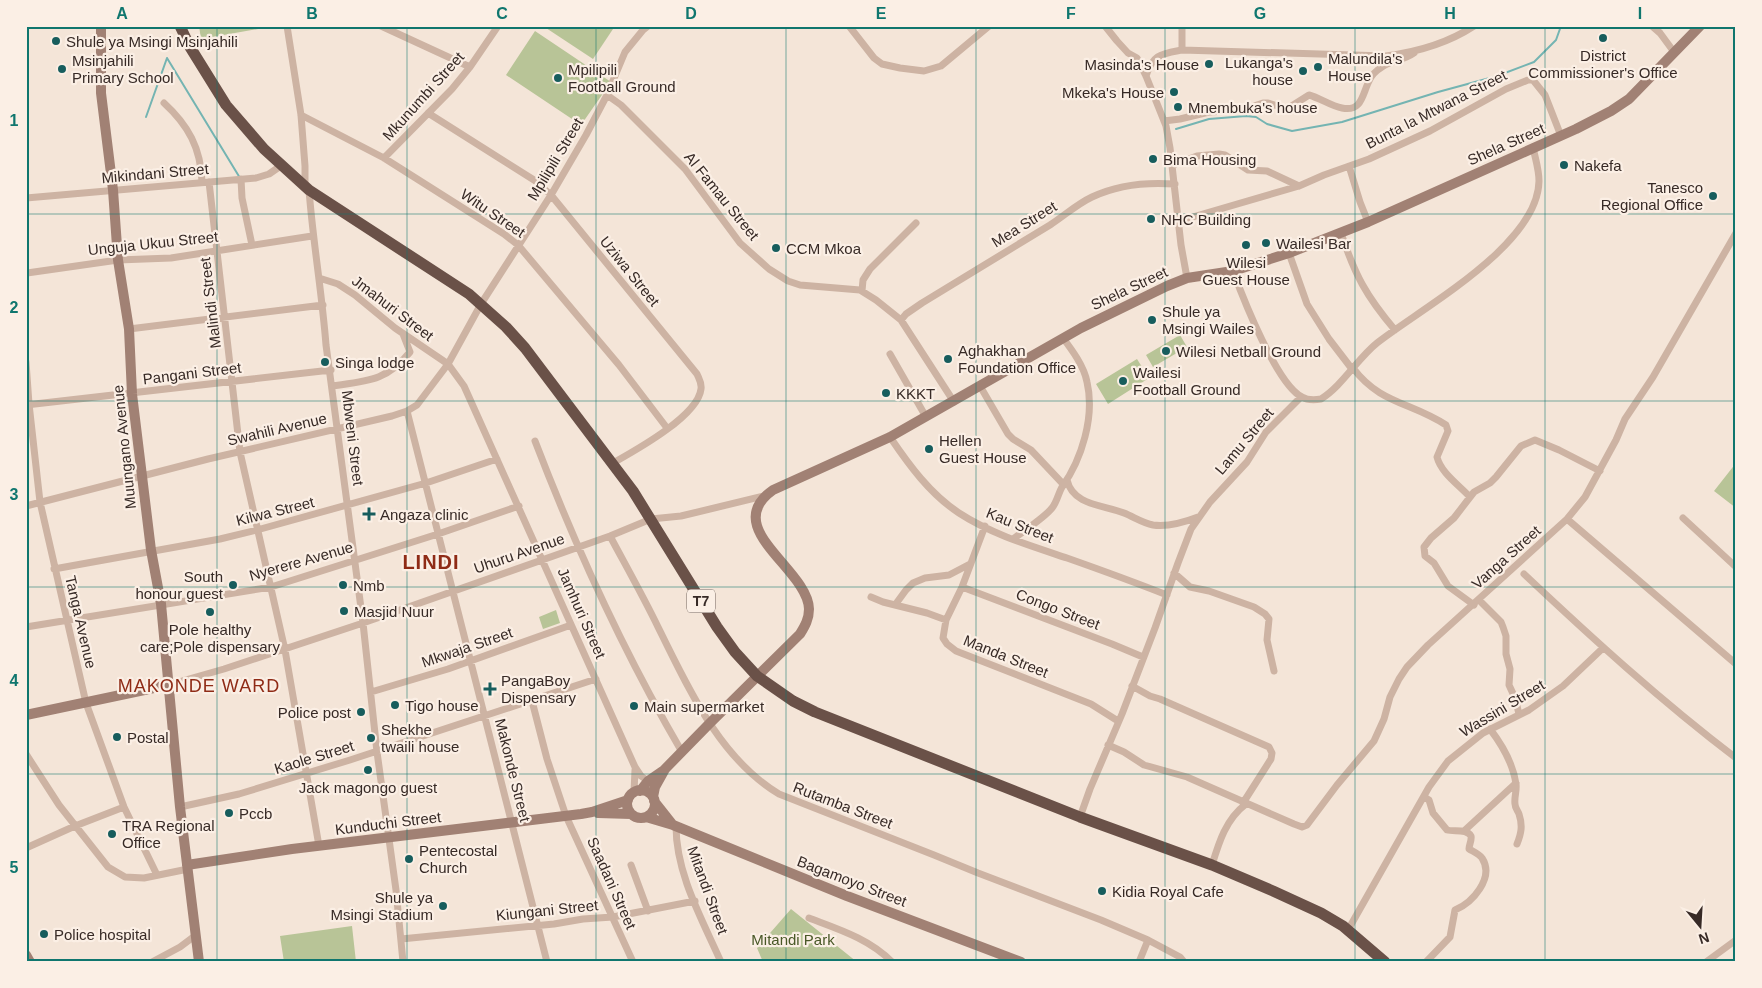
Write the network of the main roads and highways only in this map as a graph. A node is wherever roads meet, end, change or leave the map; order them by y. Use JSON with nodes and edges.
{"nodes":[{"id":1,"x":101,"y":26,"type":"edge"},
{"id":2,"x":180,"y":26,"type":"edge"},
{"id":3,"x":1700,"y":26,"type":"edge"},
{"id":4,"x":757,"y":676,"type":"junction"},
{"id":5,"x":168,"y":685,"type":"junction"},
{"id":6,"x":26,"y":715,"type":"edge"},
{"id":7,"x":665,"y":769,"type":"junction"},
{"id":8,"x":634,"y":794,"type":"junction"},
{"id":9,"x":653,"y":799,"type":"junction"},
{"id":10,"x":592,"y":812,"type":"junction"},
{"id":11,"x":631,"y":814,"type":"junction"},
{"id":12,"x":646,"y":817,"type":"junction"},
{"id":13,"x":674,"y":825,"type":"junction"},
{"id":14,"x":188,"y":867,"type":"junction"},
{"id":15,"x":26,"y":955,"type":"edge"},
{"id":16,"x":1014,"y":960,"type":"edge"},
{"id":17,"x":30,"y":962,"type":"edge"},
{"id":18,"x":199,"y":962,"type":"edge"},
{"id":19,"x":1385,"y":962,"type":"edge"}],
"edges":[{"from":1,"to":5,"type":"main road","name":"Muungano Avenue"},
{"from":2,"to":4,"type":"highway","number":"T7"},
{"from":3,"to":4,"type":"main road","name":"Shela Street"},
{"from":4,"to":7,"type":"main road"},
{"from":4,"to":19,"type":"highway","number":"T7"},
{"from":5,"to":6,"type":"main road"},
{"from":5,"to":14,"type":"main road","name":"Muungano Avenue"},
{"from":7,"to":8,"type":"main road"},
{"from":7,"to":9,"type":"main road"},
{"from":8,"to":9,"type":"main road"},
{"from":8,"to":10,"type":"main road"},
{"from":8,"to":11,"type":"main road"},
{"from":9,"to":12,"type":"main road"},
{"from":9,"to":13,"type":"main road"},
{"from":10,"to":11,"type":"main road"},
{"from":10,"to":14,"type":"main road","name":"Kunduchi Street"},
{"from":11,"to":12,"type":"main road"},
{"from":12,"to":13,"type":"main road","name":"Bagamoyo Street"},
{"from":13,"to":16,"type":"main road","name":"Bagamoyo Street"},
{"from":14,"to":18,"type":"main road","name":"Muungano Avenue"},
{"from":15,"to":17,"type":"main road"}]}
